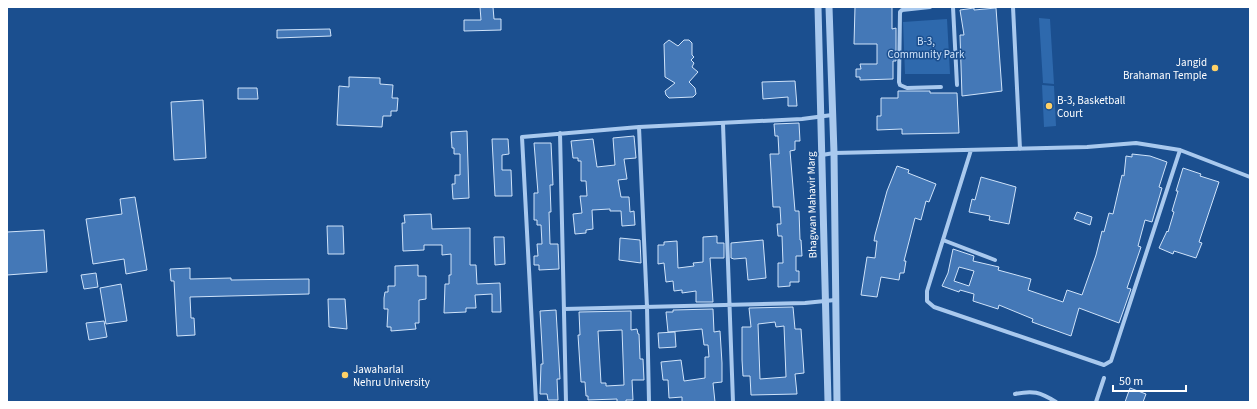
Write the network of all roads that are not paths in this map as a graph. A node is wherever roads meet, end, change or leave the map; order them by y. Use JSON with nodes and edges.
{"nodes":[{"id":1,"x":818,"y":7,"type":"edge"},
{"id":2,"x":829,"y":7,"type":"edge"},
{"id":3,"x":930,"y":7,"type":"edge"},
{"id":4,"x":953,"y":7,"type":"edge"},
{"id":5,"x":1013,"y":7,"type":"edge"},
{"id":6,"x":957,"y":85,"type":"dead end"},
{"id":7,"x":940,"y":87,"type":"dead end"},
{"id":8,"x":832,"y":115,"type":"junction"},
{"id":9,"x":821,"y":118,"type":"junction"},
{"id":10,"x":723,"y":124,"type":"junction"},
{"id":11,"x":639,"y":126,"type":"junction"},
{"id":12,"x":560,"y":133,"type":"junction"},
{"id":13,"x":1020,"y":149,"type":"junction"},
{"id":14,"x":971,"y":150,"type":"junction"},
{"id":15,"x":1180,"y":150,"type":"junction"},
{"id":16,"x":834,"y":153,"type":"junction"},
{"id":17,"x":822,"y":155,"type":"junction"},
{"id":18,"x":1250,"y":177,"type":"edge"},
{"id":19,"x":943,"y":240,"type":"junction"},
{"id":20,"x":995,"y":260,"type":"dead end"},
{"id":21,"x":835,"y":300,"type":"junction"},
{"id":22,"x":825,"y":302,"type":"junction"},
{"id":23,"x":728,"y":304,"type":"junction"},
{"id":24,"x":647,"y":307,"type":"junction"},
{"id":25,"x":564,"y":309,"type":"junction"},
{"id":26,"x":1104,"y":378,"type":"dead end"},
{"id":27,"x":1015,"y":394,"type":"dead end"},
{"id":28,"x":536,"y":402,"type":"edge"},
{"id":29,"x":566,"y":402,"type":"edge"},
{"id":30,"x":649,"y":402,"type":"edge"},
{"id":31,"x":733,"y":402,"type":"edge"},
{"id":32,"x":828,"y":402,"type":"edge"},
{"id":33,"x":837,"y":402,"type":"edge"},
{"id":34,"x":1056,"y":402,"type":"edge"},
{"id":35,"x":1096,"y":402,"type":"edge"}],
"edges":[{"from":1,"to":9,"type":"street","name":"Bhagwan Mahavir Marg"},
{"from":2,"to":8,"type":"street","name":"Bhagwan Mahavir Marg"},
{"from":3,"to":7,"type":"street"},
{"from":4,"to":6,"type":"street"},
{"from":5,"to":13,"type":"street"},
{"from":8,"to":9,"type":"street"},
{"from":8,"to":16,"type":"street","name":"Bhagwan Mahavir Marg"},
{"from":9,"to":10,"type":"street"},
{"from":9,"to":17,"type":"street","name":"Bhagwan Mahavir Marg"},
{"from":10,"to":11,"type":"street"},
{"from":10,"to":23,"type":"street"},
{"from":11,"to":12,"type":"street"},
{"from":11,"to":24,"type":"street"},
{"from":12,"to":25,"type":"street"},
{"from":12,"to":28,"type":"street"},
{"from":13,"to":14,"type":"street"},
{"from":13,"to":15,"type":"street"},
{"from":14,"to":16,"type":"street"},
{"from":14,"to":19,"type":"street"},
{"from":15,"to":18,"type":"street"},
{"from":15,"to":19,"type":"street"},
{"from":16,"to":17,"type":"street"},
{"from":16,"to":21,"type":"street","name":"Bhagwan Mahavir Marg"},
{"from":17,"to":22,"type":"street","name":"Bhagwan Mahavir Marg"},
{"from":19,"to":20,"type":"street"},
{"from":21,"to":22,"type":"street"},
{"from":21,"to":33,"type":"street","name":"Bhagwan Mahavir Marg"},
{"from":22,"to":23,"type":"street"},
{"from":22,"to":32,"type":"street","name":"Bhagwan Mahavir Marg"},
{"from":23,"to":24,"type":"street"},
{"from":23,"to":31,"type":"street"},
{"from":24,"to":25,"type":"street"},
{"from":24,"to":30,"type":"street"},
{"from":25,"to":29,"type":"street"},
{"from":26,"to":35,"type":"street"},
{"from":27,"to":34,"type":"street"}]}
